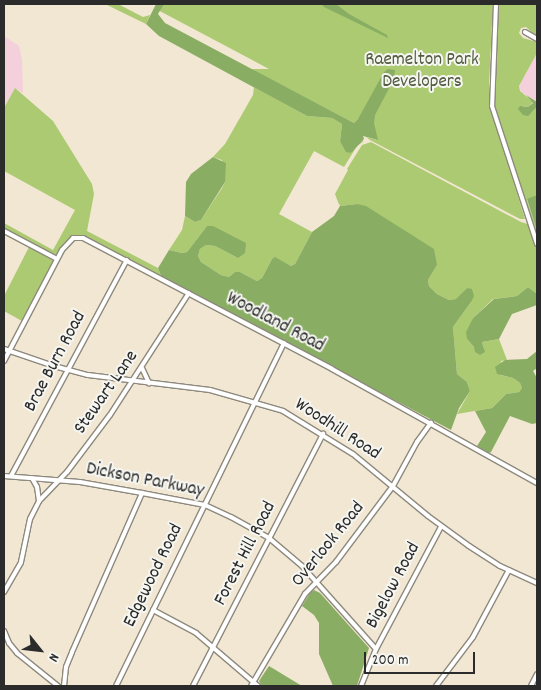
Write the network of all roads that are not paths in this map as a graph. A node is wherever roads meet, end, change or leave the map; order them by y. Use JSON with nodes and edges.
{"nodes":[{"id":1,"x":496,"y":4,"type":"edge"},
{"id":2,"x":525,"y":32,"type":"dead end"},
{"id":3,"x":537,"y":39,"type":"edge"},
{"id":4,"x":4,"y":231,"type":"edge"},
{"id":5,"x":537,"y":244,"type":"edge"},
{"id":6,"x":57,"y":259,"type":"junction"},
{"id":7,"x":127,"y":260,"type":"junction"},
{"id":8,"x":189,"y":293,"type":"junction"},
{"id":9,"x":284,"y":343,"type":"junction"},
{"id":10,"x":4,"y":349,"type":"edge"},
{"id":11,"x":9,"y":352,"type":"junction"},
{"id":12,"x":4,"y":360,"type":"edge"},
{"id":13,"x":142,"y":368,"type":"junction"},
{"id":14,"x":67,"y":370,"type":"junction"},
{"id":15,"x":134,"y":381,"type":"junction"},
{"id":16,"x":149,"y":382,"type":"junction"},
{"id":17,"x":256,"y":402,"type":"junction"},
{"id":18,"x":431,"y":423,"type":"junction"},
{"id":19,"x":323,"y":434,"type":"junction"},
{"id":20,"x":4,"y":476,"type":"edge"},
{"id":21,"x":11,"y":476,"type":"junction"},
{"id":22,"x":32,"y":478,"type":"junction"},
{"id":23,"x":59,"y":480,"type":"junction"},
{"id":24,"x":537,"y":483,"type":"edge"},
{"id":25,"x":393,"y":486,"type":"junction"},
{"id":26,"x":142,"y":493,"type":"junction"},
{"id":27,"x":39,"y":501,"type":"junction"},
{"id":28,"x":205,"y":505,"type":"junction"},
{"id":29,"x":441,"y":527,"type":"junction"},
{"id":30,"x":269,"y":538,"type":"junction"},
{"id":31,"x":509,"y":570,"type":"junction"},
{"id":32,"x":317,"y":582,"type":"junction"},
{"id":33,"x":537,"y":584,"type":"edge"},
{"id":34,"x":4,"y":592,"type":"edge"},
{"id":35,"x":153,"y":610,"type":"junction"},
{"id":36,"x":4,"y":631,"type":"edge"},
{"id":37,"x":214,"y":646,"type":"junction"},
{"id":38,"x":376,"y":649,"type":"junction"},
{"id":39,"x":537,"y":674,"type":"edge"},
{"id":40,"x":252,"y":684,"type":"edge"},
{"id":41,"x":58,"y":686,"type":"edge"},
{"id":42,"x":64,"y":686,"type":"edge"},
{"id":43,"x":116,"y":686,"type":"edge"},
{"id":44,"x":193,"y":686,"type":"edge"},
{"id":45,"x":258,"y":686,"type":"edge"},
{"id":46,"x":361,"y":686,"type":"edge"},
{"id":47,"x":436,"y":686,"type":"edge"},
{"id":48,"x":531,"y":686,"type":"edge"}],
"edges":[{"from":1,"to":5,"type":"street"},
{"from":2,"to":3,"type":"street"},
{"from":4,"to":6,"type":"street"},
{"from":6,"to":7,"type":"street","name":"Woodland Road"},
{"from":6,"to":11,"type":"street"},
{"from":7,"to":8,"type":"street","name":"Woodland Road"},
{"from":7,"to":14,"type":"street","name":"Brae Burn Road"},
{"from":8,"to":9,"type":"street","name":"Woodland Road"},
{"from":8,"to":13,"type":"street","name":"Stewart Lane"},
{"from":9,"to":17,"type":"street","name":"Edgewood Road"},
{"from":9,"to":18,"type":"street","name":"Woodland Road"},
{"from":10,"to":11,"type":"street","name":"Woodhill Road"},
{"from":11,"to":12,"type":"street"},
{"from":11,"to":14,"type":"street","name":"Woodhill Road"},
{"from":13,"to":15,"type":"street","name":"Stewart Lane"},
{"from":13,"to":16,"type":"street"},
{"from":14,"to":15,"type":"street","name":"Woodhill Road"},
{"from":14,"to":21,"type":"street","name":"Brae Burn Road"},
{"from":15,"to":16,"type":"street","name":"Woodhill Road"},
{"from":15,"to":23,"type":"street","name":"Stewart Lane"},
{"from":16,"to":17,"type":"street","name":"Woodhill Road"},
{"from":17,"to":19,"type":"street","name":"Woodhill Road"},
{"from":17,"to":28,"type":"street","name":"Edgewood Road"},
{"from":18,"to":24,"type":"street","name":"Woodland Road"},
{"from":18,"to":25,"type":"street","name":"Overlook Road"},
{"from":19,"to":25,"type":"street","name":"Woodhill Road"},
{"from":19,"to":30,"type":"street","name":"Forest Hill Road"},
{"from":20,"to":21,"type":"street","name":"Dickson Parkway"},
{"from":21,"to":22,"type":"street","name":"Dickson Parkway"},
{"from":22,"to":23,"type":"street","name":"Dickson Parkway"},
{"from":22,"to":27,"type":"street"},
{"from":23,"to":26,"type":"street","name":"Dickson Parkway"},
{"from":23,"to":27,"type":"street","name":"Stewart Lane"},
{"from":25,"to":29,"type":"street","name":"Woodhill Road"},
{"from":25,"to":32,"type":"street","name":"Overlook Road"},
{"from":26,"to":28,"type":"street","name":"Dickson Parkway"},
{"from":26,"to":42,"type":"street"},
{"from":27,"to":34,"type":"street","name":"Stewart Lane"},
{"from":28,"to":30,"type":"street","name":"Dickson Parkway"},
{"from":28,"to":35,"type":"street","name":"Edgewood Road"},
{"from":29,"to":31,"type":"street","name":"Woodhill Road"},
{"from":29,"to":38,"type":"street","name":"Bigelow Road"},
{"from":30,"to":32,"type":"street","name":"Dickson Parkway"},
{"from":30,"to":37,"type":"street","name":"Forest Hill Road"},
{"from":31,"to":33,"type":"street","name":"Woodhill Road"},
{"from":31,"to":47,"type":"street"},
{"from":32,"to":38,"type":"street","name":"Dickson Parkway"},
{"from":32,"to":40,"type":"street","name":"Overlook Road"},
{"from":35,"to":37,"type":"street"},
{"from":35,"to":43,"type":"street","name":"Edgewood Road"},
{"from":36,"to":41,"type":"street"},
{"from":37,"to":40,"type":"street"},
{"from":37,"to":44,"type":"street","name":"Forest Hill Road"},
{"from":38,"to":46,"type":"street","name":"Bigelow Road"},
{"from":39,"to":48,"type":"street"},
{"from":40,"to":45,"type":"street"}]}
